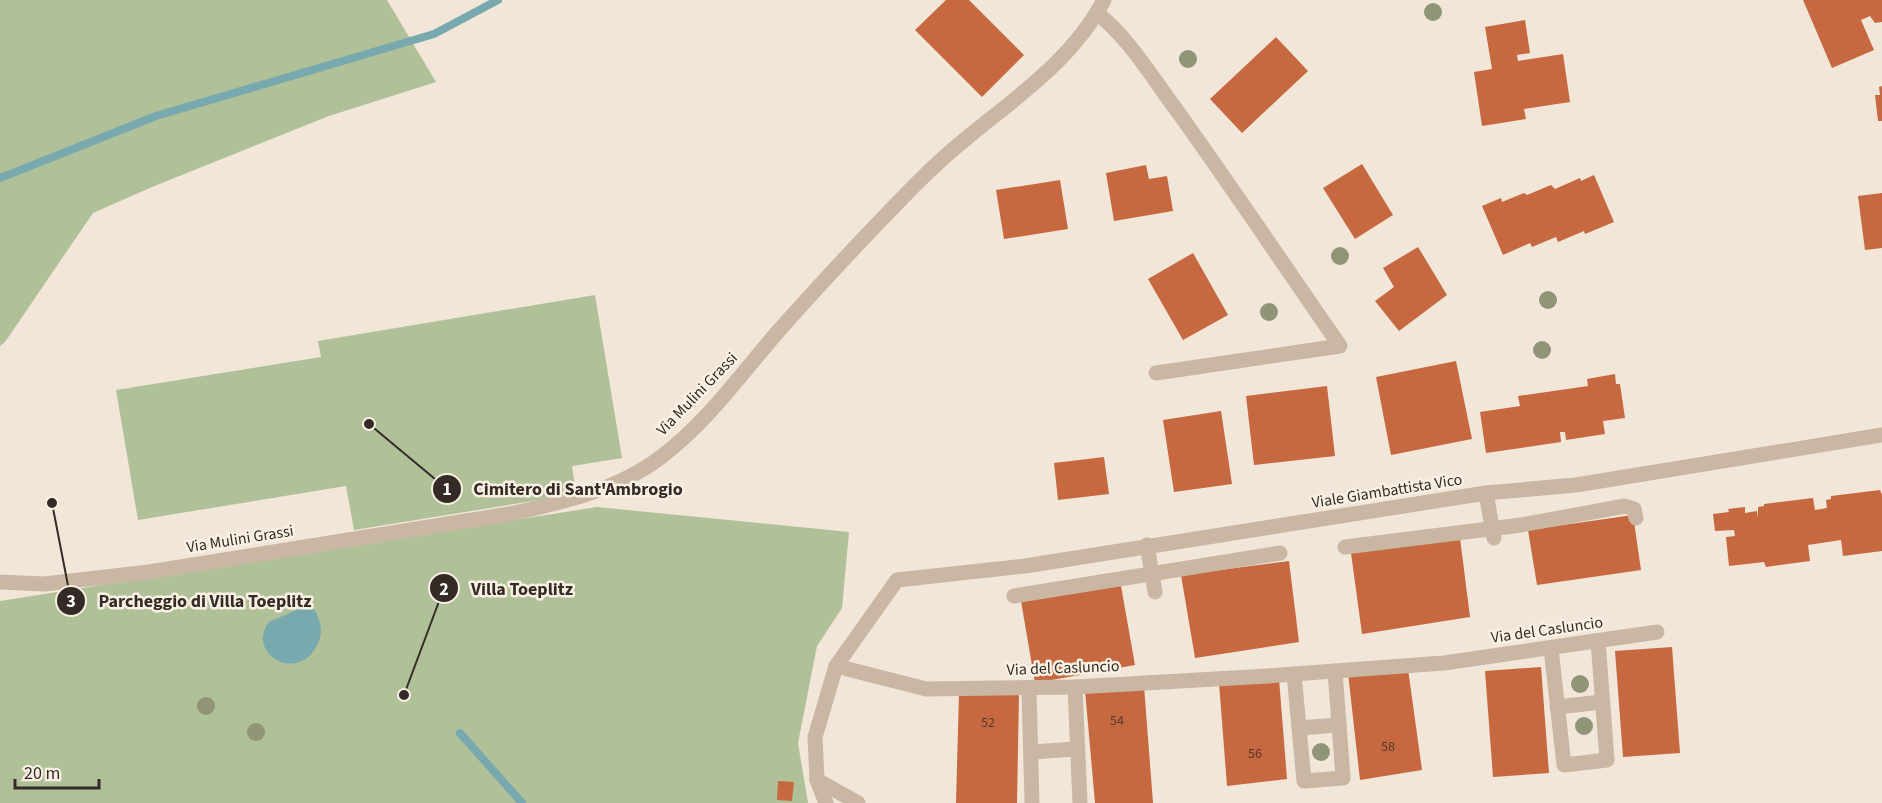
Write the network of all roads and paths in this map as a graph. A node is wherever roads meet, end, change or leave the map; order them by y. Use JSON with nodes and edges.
{"nodes":[{"id":1,"x":1100,"y":6,"type":"edge"},
{"id":2,"x":1156,"y":373,"type":"dead end"},
{"id":3,"x":1882,"y":435,"type":"edge"},
{"id":4,"x":1486,"y":494,"type":"junction"},
{"id":5,"x":1636,"y":518,"type":"dead end"},
{"id":6,"x":1493,"y":534,"type":"junction"},
{"id":7,"x":1148,"y":546,"type":"junction"},
{"id":8,"x":1346,"y":547,"type":"dead end"},
{"id":9,"x":1280,"y":554,"type":"dead end"},
{"id":10,"x":1152,"y":574,"type":"junction"},
{"id":11,"x":0,"y":582,"type":"edge"},
{"id":12,"x":1155,"y":592,"type":"dead end"},
{"id":13,"x":1014,"y":596,"type":"dead end"},
{"id":14,"x":1657,"y":632,"type":"dead end"},
{"id":15,"x":1598,"y":641,"type":"junction"},
{"id":16,"x":1551,"y":648,"type":"junction"},
{"id":17,"x":836,"y":666,"type":"junction"},
{"id":18,"x":1335,"y":671,"type":"junction"},
{"id":19,"x":1294,"y":674,"type":"junction"},
{"id":20,"x":1075,"y":687,"type":"junction"},
{"id":21,"x":1029,"y":688,"type":"junction"},
{"id":22,"x":1602,"y":702,"type":"junction"},
{"id":23,"x":1557,"y":707,"type":"junction"},
{"id":24,"x":1339,"y":725,"type":"junction"},
{"id":25,"x":1299,"y":728,"type":"junction"},
{"id":26,"x":1077,"y":749,"type":"junction"},
{"id":27,"x":1031,"y":752,"type":"junction"},
{"id":28,"x":817,"y":780,"type":"junction"},
{"id":29,"x":826,"y":803,"type":"edge"},
{"id":30,"x":858,"y":803,"type":"edge"},
{"id":31,"x":1032,"y":803,"type":"edge"},
{"id":32,"x":1080,"y":803,"type":"edge"}],
"edges":[{"from":1,"to":2,"type":"street"},
{"from":1,"to":11,"type":"street","name":"Via Mulini Grassi"},
{"from":3,"to":4,"type":"street","name":"Viale Giambattista Vico"},
{"from":4,"to":6,"type":"street"},
{"from":4,"to":7,"type":"street","name":"Viale Giambattista Vico"},
{"from":5,"to":6,"type":"street"},
{"from":6,"to":8,"type":"street"},
{"from":7,"to":10,"type":"street"},
{"from":7,"to":17,"type":"street","name":"Viale Giambattista Vico"},
{"from":9,"to":10,"type":"street"},
{"from":10,"to":12,"type":"street"},
{"from":10,"to":13,"type":"street"},
{"from":14,"to":15,"type":"street","name":"Via del Casluncio"},
{"from":15,"to":16,"type":"street","name":"Via del Casluncio"},
{"from":15,"to":22,"type":"street"},
{"from":16,"to":18,"type":"street","name":"Via del Casluncio"},
{"from":16,"to":23,"type":"street"},
{"from":17,"to":21,"type":"street","name":"Via del Casluncio"},
{"from":17,"to":28,"type":"street"},
{"from":18,"to":19,"type":"street","name":"Via del Casluncio"},
{"from":18,"to":24,"type":"street"},
{"from":19,"to":20,"type":"street","name":"Via del Casluncio"},
{"from":19,"to":25,"type":"street"},
{"from":20,"to":21,"type":"street","name":"Via del Casluncio"},
{"from":20,"to":26,"type":"street"},
{"from":21,"to":27,"type":"street"},
{"from":22,"to":23,"type":"street"},
{"from":22,"to":23,"type":"street"},
{"from":24,"to":25,"type":"street"},
{"from":24,"to":25,"type":"street"},
{"from":26,"to":27,"type":"street"},
{"from":26,"to":32,"type":"street"},
{"from":27,"to":31,"type":"street"},
{"from":28,"to":29,"type":"street"},
{"from":28,"to":30,"type":"street"}]}
